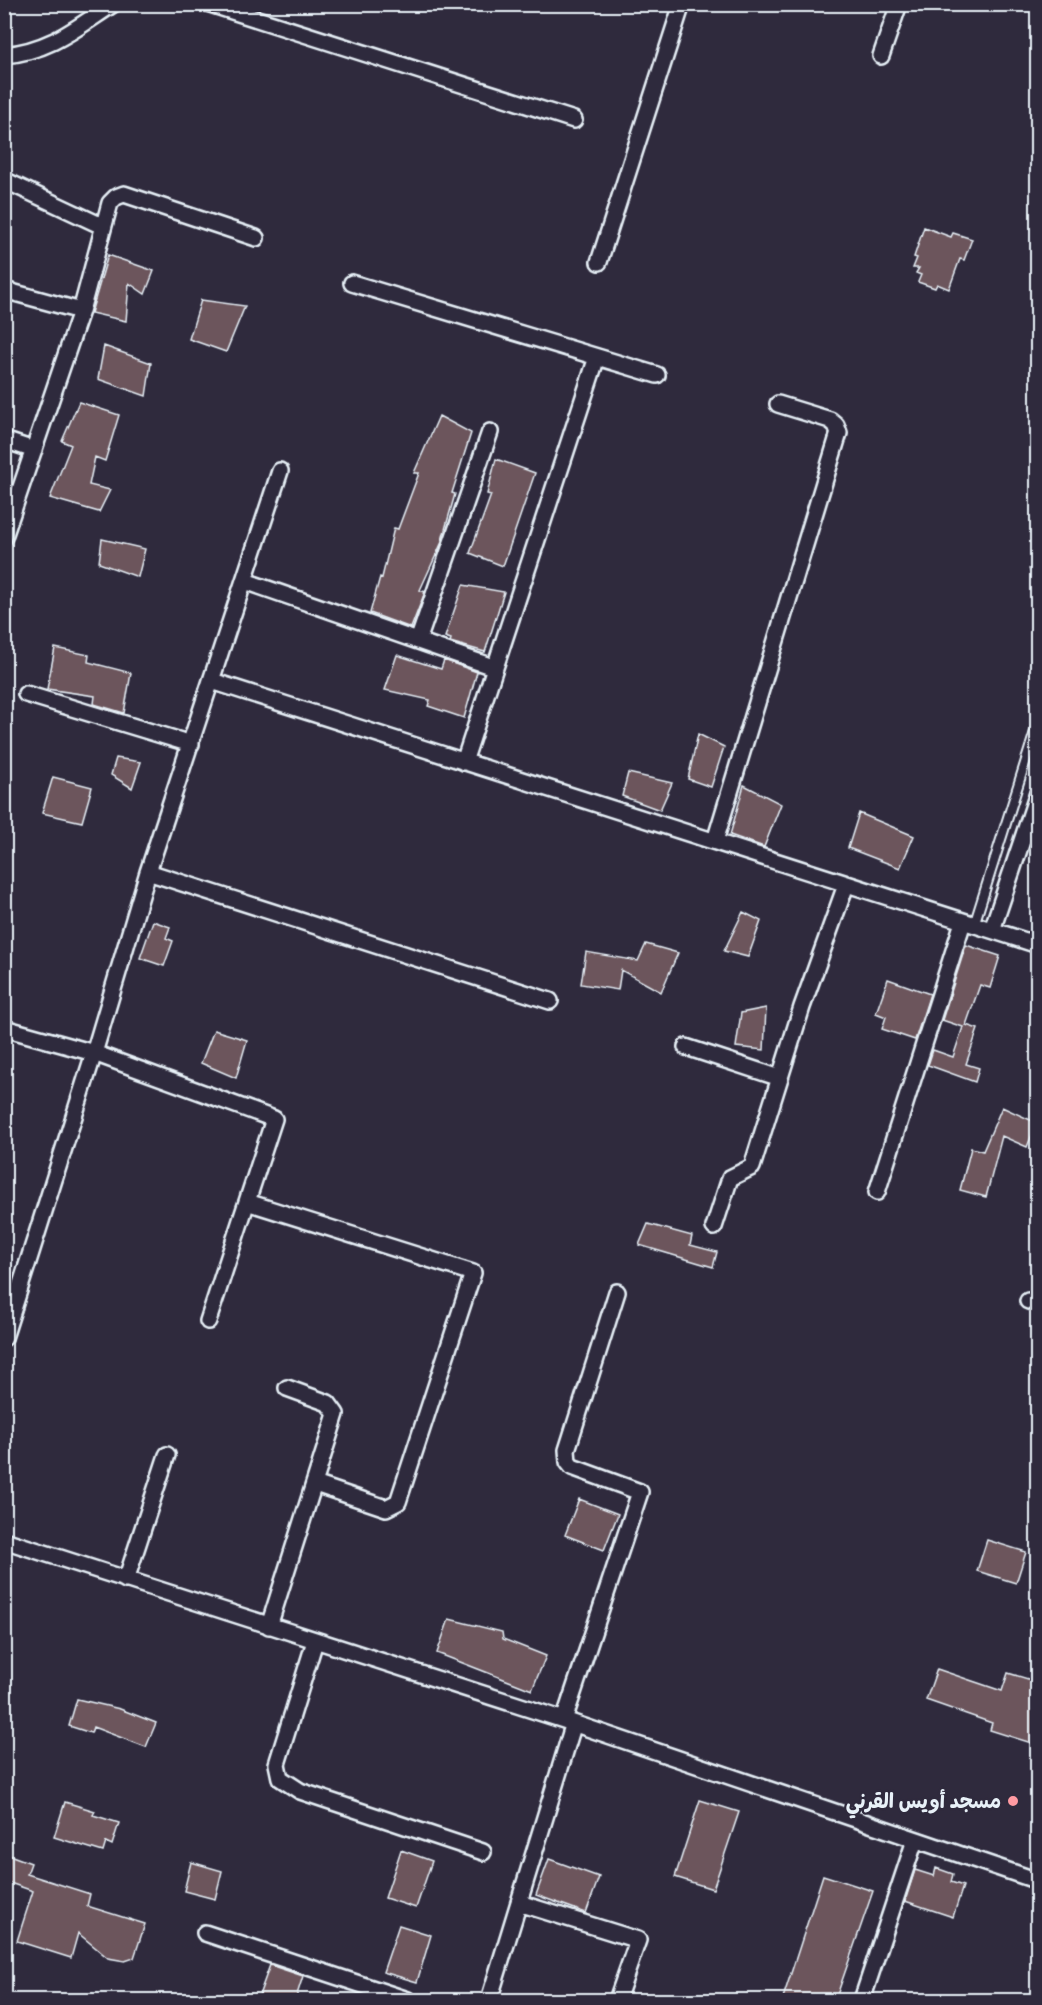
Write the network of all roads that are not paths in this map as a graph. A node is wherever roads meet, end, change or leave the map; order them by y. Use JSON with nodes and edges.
{"nodes":[{"id":1,"x":113,"y":4,"type":"edge"},
{"id":2,"x":210,"y":4,"type":"edge"},
{"id":3,"x":682,"y":4,"type":"edge"},
{"id":4,"x":899,"y":4,"type":"edge"},
{"id":5,"x":4,"y":55,"type":"edge"},
{"id":6,"x":881,"y":56,"type":"dead end"},
{"id":7,"x":574,"y":120,"type":"dead end"},
{"id":8,"x":4,"y":180,"type":"edge"},
{"id":9,"x":102,"y":226,"type":"junction"},
{"id":10,"x":256,"y":238,"type":"dead end"},
{"id":11,"x":599,"y":262,"type":"dead end"},
{"id":12,"x":352,"y":283,"type":"dead end"},
{"id":13,"x":4,"y":290,"type":"edge"},
{"id":14,"x":81,"y":311,"type":"junction"},
{"id":15,"x":597,"y":357,"type":"junction"},
{"id":16,"x":657,"y":375,"type":"dead end"},
{"id":17,"x":778,"y":404,"type":"dead end"},
{"id":18,"x":490,"y":432,"type":"dead end"},
{"id":19,"x":4,"y":440,"type":"edge"},
{"id":20,"x":34,"y":450,"type":"junction"},
{"id":21,"x":280,"y":471,"type":"dead end"},
{"id":22,"x":4,"y":537,"type":"edge"},
{"id":23,"x":245,"y":581,"type":"junction"},
{"id":24,"x":418,"y":641,"type":"junction"},
{"id":25,"x":493,"y":667,"type":"junction"},
{"id":26,"x":212,"y":681,"type":"junction"},
{"id":27,"x":26,"y":694,"type":"dead end"},
{"id":28,"x":1038,"y":722,"type":"edge"},
{"id":29,"x":191,"y":744,"type":"junction"},
{"id":30,"x":464,"y":762,"type":"junction"},
{"id":31,"x":1038,"y":793,"type":"edge"},
{"id":32,"x":715,"y":841,"type":"junction"},
{"id":33,"x":148,"y":872,"type":"junction"},
{"id":34,"x":846,"y":885,"type":"junction"},
{"id":35,"x":969,"y":923,"type":"junction"},
{"id":36,"x":992,"y":930,"type":"junction"},
{"id":37,"x":1038,"y":945,"type":"edge"},
{"id":38,"x":550,"y":1001,"type":"dead end"},
{"id":39,"x":4,"y":1028,"type":"edge"},
{"id":40,"x":686,"y":1047,"type":"dead end"},
{"id":41,"x":94,"y":1053,"type":"junction"},
{"id":42,"x":780,"y":1078,"type":"junction"},
{"id":43,"x":878,"y":1192,"type":"dead end"},
{"id":44,"x":247,"y":1202,"type":"junction"},
{"id":45,"x":714,"y":1227,"type":"dead end"},
{"id":46,"x":617,"y":1292,"type":"dead end"},
{"id":47,"x":208,"y":1321,"type":"dead end"},
{"id":48,"x":4,"y":1338,"type":"edge"},
{"id":49,"x":287,"y":1388,"type":"dead end"},
{"id":50,"x":167,"y":1455,"type":"dead end"},
{"id":51,"x":315,"y":1484,"type":"junction"},
{"id":52,"x":4,"y":1540,"type":"edge"},
{"id":53,"x":126,"y":1580,"type":"junction"},
{"id":54,"x":269,"y":1626,"type":"junction"},
{"id":55,"x":315,"y":1641,"type":"junction"},
{"id":56,"x":568,"y":1723,"type":"junction"},
{"id":57,"x":915,"y":1840,"type":"junction"},
{"id":58,"x":483,"y":1852,"type":"dead end"},
{"id":59,"x":1038,"y":1881,"type":"edge"},
{"id":60,"x":519,"y":1903,"type":"junction"},
{"id":61,"x":205,"y":1933,"type":"dead end"},
{"id":62,"x":408,"y":2001,"type":"edge"},
{"id":63,"x":489,"y":2001,"type":"edge"},
{"id":64,"x":617,"y":2001,"type":"edge"},
{"id":65,"x":862,"y":2001,"type":"edge"}],
"edges":[{"from":1,"to":5,"type":"street"},
{"from":2,"to":7,"type":"street"},
{"from":3,"to":11,"type":"street"},
{"from":4,"to":6,"type":"street"},
{"from":8,"to":9,"type":"street"},
{"from":9,"to":10,"type":"street"},
{"from":9,"to":14,"type":"street"},
{"from":12,"to":15,"type":"street"},
{"from":13,"to":14,"type":"street"},
{"from":14,"to":20,"type":"street"},
{"from":15,"to":16,"type":"street"},
{"from":15,"to":25,"type":"street"},
{"from":17,"to":32,"type":"street"},
{"from":18,"to":24,"type":"street"},
{"from":19,"to":20,"type":"street"},
{"from":20,"to":22,"type":"street"},
{"from":21,"to":23,"type":"street"},
{"from":23,"to":24,"type":"street"},
{"from":23,"to":26,"type":"street"},
{"from":24,"to":25,"type":"street"},
{"from":25,"to":30,"type":"street"},
{"from":26,"to":29,"type":"street"},
{"from":26,"to":30,"type":"street"},
{"from":27,"to":29,"type":"street"},
{"from":28,"to":35,"type":"lane"},
{"from":29,"to":33,"type":"street"},
{"from":30,"to":32,"type":"street"},
{"from":31,"to":36,"type":"street"},
{"from":32,"to":34,"type":"street"},
{"from":33,"to":38,"type":"street"},
{"from":33,"to":41,"type":"street"},
{"from":34,"to":35,"type":"street"},
{"from":34,"to":42,"type":"street"},
{"from":35,"to":36,"type":"street"},
{"from":35,"to":43,"type":"street"},
{"from":36,"to":37,"type":"street"},
{"from":39,"to":41,"type":"street"},
{"from":40,"to":42,"type":"street"},
{"from":41,"to":44,"type":"street"},
{"from":41,"to":48,"type":"street"},
{"from":42,"to":45,"type":"street"},
{"from":44,"to":47,"type":"street"},
{"from":44,"to":51,"type":"street"},
{"from":46,"to":56,"type":"street"},
{"from":49,"to":51,"type":"street"},
{"from":50,"to":53,"type":"street"},
{"from":51,"to":54,"type":"street"},
{"from":52,"to":53,"type":"street"},
{"from":53,"to":54,"type":"street"},
{"from":54,"to":55,"type":"street"},
{"from":55,"to":56,"type":"street"},
{"from":55,"to":58,"type":"street"},
{"from":56,"to":57,"type":"street"},
{"from":56,"to":60,"type":"street"},
{"from":57,"to":59,"type":"street"},
{"from":57,"to":65,"type":"street"},
{"from":60,"to":63,"type":"street"},
{"from":60,"to":64,"type":"street"},
{"from":61,"to":62,"type":"street"}]}
